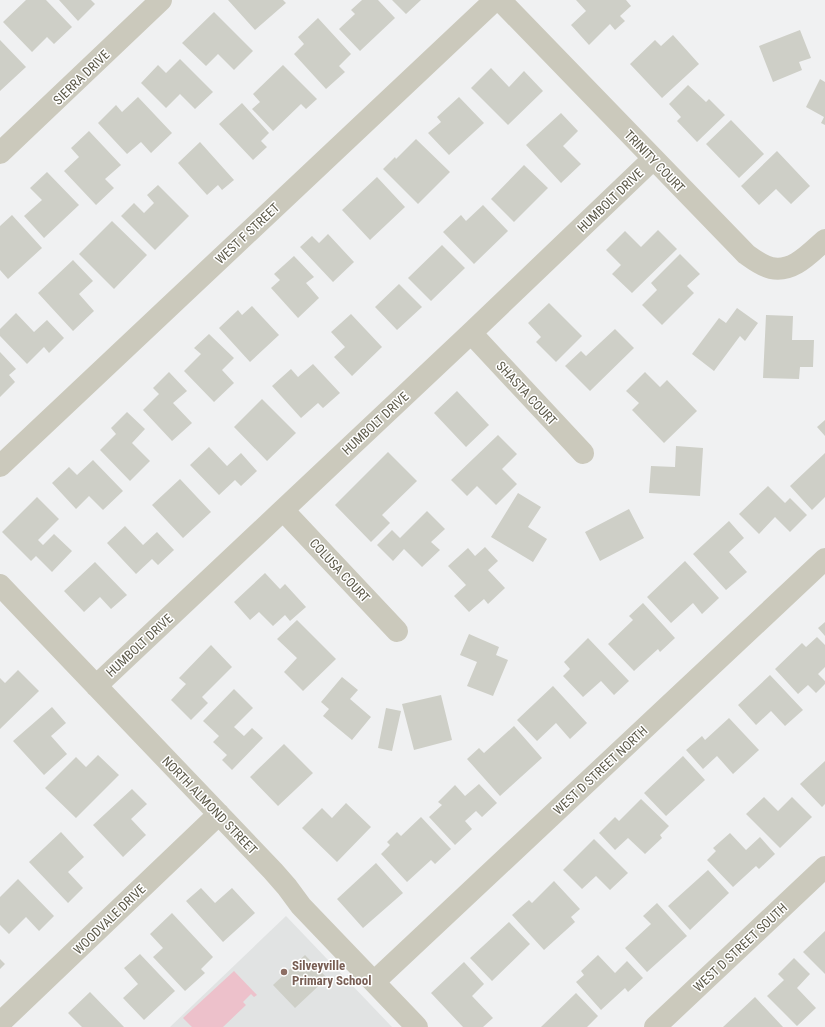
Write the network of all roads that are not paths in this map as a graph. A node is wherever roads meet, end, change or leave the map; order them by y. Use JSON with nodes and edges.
{"nodes":[{"id":1,"x":161,"y":0,"type":"edge"},
{"id":2,"x":495,"y":0,"type":"edge"},
{"id":3,"x":500,"y":0,"type":"edge"},
{"id":4,"x":0,"y":153,"type":"edge"},
{"id":5,"x":653,"y":159,"type":"junction"},
{"id":6,"x":825,"y":240,"type":"edge"},
{"id":7,"x":471,"y":334,"type":"junction"},
{"id":8,"x":583,"y":453,"type":"dead end"},
{"id":9,"x":0,"y":466,"type":"edge"},
{"id":10,"x":283,"y":510,"type":"junction"},
{"id":11,"x":825,"y":559,"type":"edge"},
{"id":12,"x":0,"y":585,"type":"edge"},
{"id":13,"x":397,"y":631,"type":"dead end"},
{"id":14,"x":96,"y":686,"type":"junction"},
{"id":15,"x":219,"y":814,"type":"junction"},
{"id":16,"x":825,"y":867,"type":"edge"},
{"id":17,"x":374,"y":982,"type":"junction"},
{"id":18,"x":0,"y":1023,"type":"edge"},
{"id":19,"x":418,"y":1027,"type":"edge"},
{"id":20,"x":655,"y":1027,"type":"edge"}],
"edges":[{"from":1,"to":4,"type":"street","name":"SIERRA DRIVE"},
{"from":2,"to":9,"type":"street","name":"WEST F STREET"},
{"from":3,"to":5,"type":"street","name":"TRINITY COURT"},
{"from":5,"to":6,"type":"street","name":"TRINITY COURT"},
{"from":5,"to":7,"type":"street","name":"HUMBOLT DRIVE"},
{"from":7,"to":8,"type":"street","name":"SHASTA COURT"},
{"from":7,"to":10,"type":"street","name":"HUMBOLT DRIVE"},
{"from":10,"to":13,"type":"street","name":"COLUSA COURT"},
{"from":10,"to":14,"type":"street","name":"HUMBOLT DRIVE"},
{"from":11,"to":17,"type":"street","name":"WEST D STREET NORTH"},
{"from":12,"to":14,"type":"street","name":"NORTH ALMOND STREET"},
{"from":14,"to":15,"type":"street","name":"NORTH ALMOND STREET"},
{"from":15,"to":17,"type":"street","name":"NORTH ALMOND STREET"},
{"from":15,"to":18,"type":"street","name":"WOODVALE DRIVE"},
{"from":16,"to":20,"type":"street","name":"WEST D STREET SOUTH"},
{"from":17,"to":19,"type":"street","name":"NORTH ALMOND STREET"}]}
